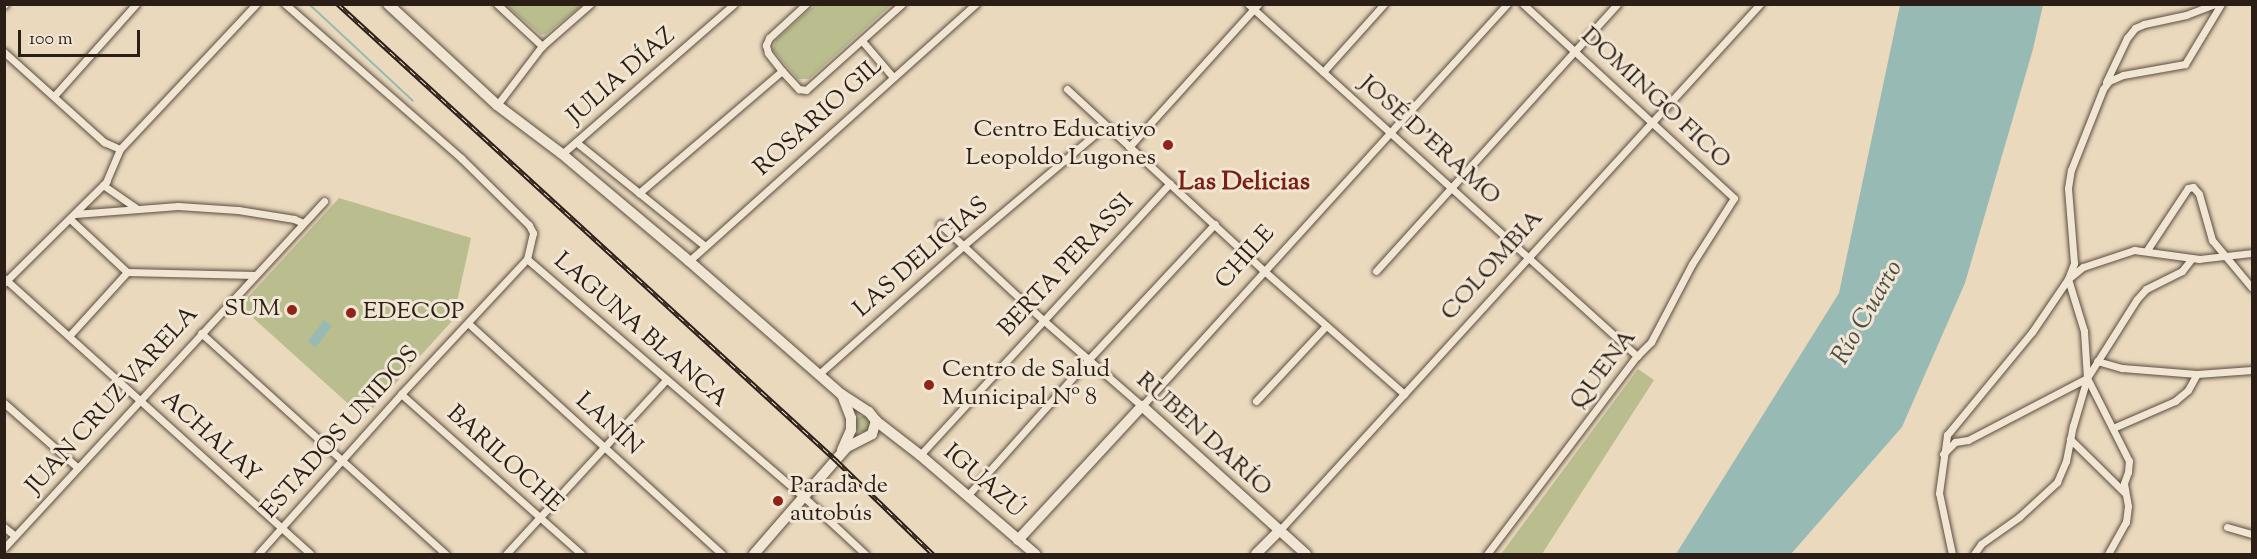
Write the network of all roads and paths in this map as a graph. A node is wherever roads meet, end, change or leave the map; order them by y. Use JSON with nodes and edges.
{"nodes":[{"id":1,"x":136,"y":4,"type":"edge"},
{"id":2,"x":255,"y":4,"type":"edge"},
{"id":3,"x":285,"y":4,"type":"edge"},
{"id":4,"x":388,"y":4,"type":"edge"},
{"id":5,"x":497,"y":4,"type":"edge"},
{"id":6,"x":590,"y":4,"type":"edge"},
{"id":7,"x":734,"y":4,"type":"edge"},
{"id":8,"x":806,"y":4,"type":"edge"},
{"id":9,"x":902,"y":4,"type":"edge"},
{"id":10,"x":975,"y":4,"type":"edge"},
{"id":11,"x":1384,"y":4,"type":"edge"},
{"id":12,"x":1507,"y":4,"type":"edge"},
{"id":13,"x":1523,"y":4,"type":"edge"},
{"id":14,"x":1617,"y":4,"type":"edge"},
{"id":15,"x":1760,"y":4,"type":"edge"},
{"id":16,"x":2214,"y":4,"type":"edge"},
{"id":17,"x":2221,"y":4,"type":"edge"},
{"id":18,"x":1253,"y":6,"type":"edge"},
{"id":19,"x":863,"y":42,"type":"junction"},
{"id":20,"x":542,"y":46,"type":"junction"},
{"id":21,"x":1574,"y":51,"type":"junction"},
{"id":22,"x":4,"y":52,"type":"edge"},
{"id":23,"x":782,"y":71,"type":"junction"},
{"id":24,"x":1323,"y":72,"type":"junction"},
{"id":25,"x":893,"y":77,"type":"junction"},
{"id":26,"x":1067,"y":89,"type":"dead end"},
{"id":27,"x":2103,"y":89,"type":"junction"},
{"id":28,"x":54,"y":96,"type":"junction"},
{"id":29,"x":498,"y":105,"type":"junction"},
{"id":30,"x":1653,"y":122,"type":"junction"},
{"id":31,"x":1106,"y":126,"type":"junction"},
{"id":32,"x":1390,"y":132,"type":"junction"},
{"id":33,"x":576,"y":142,"type":"junction"},
{"id":34,"x":1129,"y":147,"type":"junction"},
{"id":35,"x":120,"y":149,"type":"junction"},
{"id":36,"x":562,"y":154,"type":"junction"},
{"id":37,"x":1170,"y":183,"type":"junction"},
{"id":38,"x":103,"y":184,"type":"junction"},
{"id":39,"x":1452,"y":187,"type":"junction"},
{"id":40,"x":639,"y":193,"type":"junction"},
{"id":41,"x":1734,"y":198,"type":"joint"},
{"id":42,"x":324,"y":201,"type":"dead end"},
{"id":43,"x":136,"y":208,"type":"junction"},
{"id":44,"x":72,"y":216,"type":"junction"},
{"id":45,"x":303,"y":223,"type":"junction"},
{"id":46,"x":940,"y":224,"type":"dead end"},
{"id":47,"x":1215,"y":224,"type":"junction"},
{"id":48,"x":964,"y":245,"type":"junction"},
{"id":49,"x":705,"y":246,"type":"junction"},
{"id":50,"x":2146,"y":250,"type":"junction"},
{"id":51,"x":2253,"y":253,"type":"edge"},
{"id":52,"x":1530,"y":257,"type":"junction"},
{"id":53,"x":2192,"y":258,"type":"junction"},
{"id":54,"x":2226,"y":258,"type":"junction"},
{"id":55,"x":527,"y":259,"type":"junction"},
{"id":56,"x":689,"y":261,"type":"junction"},
{"id":57,"x":1263,"y":270,"type":"junction"},
{"id":58,"x":1376,"y":271,"type":"dead end"},
{"id":59,"x":127,"y":272,"type":"junction"},
{"id":60,"x":255,"y":275,"type":"junction"},
{"id":61,"x":2068,"y":279,"type":"junction"},
{"id":62,"x":5,"y":280,"type":"edge"},
{"id":63,"x":2253,"y":288,"type":"edge"},
{"id":64,"x":1043,"y":320,"type":"junction"},
{"id":65,"x":469,"y":324,"type":"junction"},
{"id":66,"x":1326,"y":326,"type":"junction"},
{"id":67,"x":201,"y":333,"type":"junction"},
{"id":68,"x":69,"y":336,"type":"junction"},
{"id":69,"x":1637,"y":356,"type":"junction"},
{"id":70,"x":1088,"y":360,"type":"junction"},
{"id":71,"x":2097,"y":361,"type":"junction"},
{"id":72,"x":2253,"y":370,"type":"edge"},
{"id":73,"x":820,"y":374,"type":"junction"},
{"id":74,"x":2197,"y":374,"type":"junction"},
{"id":75,"x":2087,"y":378,"type":"junction"},
{"id":76,"x":666,"y":380,"type":"junction"},
{"id":77,"x":401,"y":394,"type":"junction"},
{"id":78,"x":841,"y":394,"type":"junction"},
{"id":79,"x":1404,"y":394,"type":"junction"},
{"id":80,"x":139,"y":400,"type":"junction"},
{"id":81,"x":1256,"y":401,"type":"dead end"},
{"id":82,"x":4,"y":403,"type":"edge"},
{"id":83,"x":1142,"y":406,"type":"junction"},
{"id":84,"x":864,"y":410,"type":"junction"},
{"id":85,"x":851,"y":418,"type":"junction"},
{"id":86,"x":876,"y":421,"type":"junction"},
{"id":87,"x":2114,"y":428,"type":"junction"},
{"id":88,"x":850,"y":430,"type":"junction"},
{"id":89,"x":867,"y":436,"type":"junction"},
{"id":90,"x":2070,"y":439,"type":"junction"},
{"id":91,"x":903,"y":441,"type":"junction"},
{"id":92,"x":605,"y":448,"type":"junction"},
{"id":93,"x":1943,"y":454,"type":"junction"},
{"id":94,"x":920,"y":455,"type":"junction"},
{"id":95,"x":342,"y":460,"type":"junction"},
{"id":96,"x":837,"y":461,"type":"junction"},
{"id":97,"x":78,"y":468,"type":"junction"},
{"id":98,"x":2124,"y":492,"type":"junction"},
{"id":99,"x":967,"y":496,"type":"junction"},
{"id":100,"x":805,"y":498,"type":"junction"},
{"id":101,"x":540,"y":518,"type":"junction"},
{"id":102,"x":4,"y":527,"type":"edge"},
{"id":103,"x":2227,"y":527,"type":"dead end"},
{"id":104,"x":282,"y":528,"type":"junction"},
{"id":105,"x":1278,"y":531,"type":"junction"},
{"id":106,"x":2253,"y":534,"type":"edge"},
{"id":107,"x":15,"y":536,"type":"junction"},
{"id":108,"x":1018,"y":540,"type":"junction"},
{"id":109,"x":4,"y":548,"type":"edge"},
{"id":110,"x":258,"y":555,"type":"edge"},
{"id":111,"x":310,"y":555,"type":"edge"},
{"id":112,"x":446,"y":555,"type":"edge"},
{"id":113,"x":506,"y":555,"type":"edge"},
{"id":114,"x":581,"y":555,"type":"edge"},
{"id":115,"x":722,"y":555,"type":"edge"},
{"id":116,"x":754,"y":555,"type":"edge"},
{"id":117,"x":865,"y":555,"type":"edge"},
{"id":118,"x":1035,"y":555,"type":"edge"},
{"id":119,"x":1256,"y":555,"type":"edge"},
{"id":120,"x":1298,"y":555,"type":"edge"},
{"id":121,"x":1306,"y":555,"type":"edge"},
{"id":122,"x":1487,"y":555,"type":"edge"},
{"id":123,"x":1952,"y":555,"type":"edge"},
{"id":124,"x":1974,"y":555,"type":"edge"},
{"id":125,"x":2108,"y":555,"type":"edge"}],
"edges":[{"from":1,"to":28,"type":"street"},
{"from":2,"to":35,"type":"street"},
{"from":3,"to":55,"type":"street","name":"LAGUNA BLANCA"},
{"from":4,"to":29,"type":"main road"},
{"from":5,"to":20,"type":"street"},
{"from":6,"to":20,"type":"street"},
{"from":7,"to":33,"type":"street","name":"JULIA DÍAZ"},
{"from":8,"to":23,"type":"street"},
{"from":9,"to":19,"type":"street"},
{"from":10,"to":25,"type":"street","name":"ROSARIO GIL"},
{"from":11,"to":24,"type":"street"},
{"from":12,"to":32,"type":"street","name":"CHILE"},
{"from":13,"to":21,"type":"street","name":"DOMINGO FICO"},
{"from":14,"to":21,"type":"street"},
{"from":15,"to":30,"type":"street","name":"COLOMBIA"},
{"from":16,"to":27,"type":"street"},
{"from":17,"to":27,"type":"street"},
{"from":18,"to":24,"type":"street","name":"JOSÉ D'ERAMO"},
{"from":18,"to":34,"type":"street"},
{"from":19,"to":23,"type":"street"},
{"from":19,"to":25,"type":"street"},
{"from":20,"to":29,"type":"street"},
{"from":21,"to":30,"type":"street","name":"DOMINGO FICO"},
{"from":21,"to":39,"type":"street"},
{"from":22,"to":28,"type":"street"},
{"from":23,"to":40,"type":"street"},
{"from":24,"to":32,"type":"street","name":"JOSÉ D'ERAMO"},
{"from":25,"to":49,"type":"street","name":"ROSARIO GIL"},
{"from":26,"to":31,"type":"street"},
{"from":27,"to":61,"type":"street"},
{"from":28,"to":35,"type":"street"},
{"from":29,"to":36,"type":"main road"},
{"from":30,"to":41,"type":"street","name":"DOMINGO FICO"},
{"from":30,"to":52,"type":"street","name":"COLOMBIA"},
{"from":31,"to":34,"type":"street"},
{"from":31,"to":48,"type":"street","name":"LAS DELICIAS"},
{"from":32,"to":39,"type":"street","name":"JOSÉ D'ERAMO"},
{"from":32,"to":57,"type":"street","name":"CHILE"},
{"from":33,"to":36,"type":"street","name":"JULIA DÍAZ"},
{"from":33,"to":40,"type":"street"},
{"from":34,"to":37,"type":"street"},
{"from":35,"to":38,"type":"street"},
{"from":36,"to":56,"type":"main road"},
{"from":37,"to":47,"type":"street"},
{"from":37,"to":64,"type":"street","name":"BERTA PERASSI"},
{"from":38,"to":43,"type":"street"},
{"from":38,"to":44,"type":"street"},
{"from":39,"to":52,"type":"street","name":"JOSÉ D'ERAMO"},
{"from":39,"to":58,"type":"street"},
{"from":40,"to":49,"type":"street"},
{"from":41,"to":69,"type":"street","name":"QUENA"},
{"from":42,"to":45,"type":"street","name":"JUAN CRUZ VARELA"},
{"from":43,"to":44,"type":"street"},
{"from":43,"to":45,"type":"street"},
{"from":44,"to":59,"type":"street"},
{"from":44,"to":62,"type":"street"},
{"from":45,"to":60,"type":"street","name":"JUAN CRUZ VARELA"},
{"from":46,"to":48,"type":"street","name":"RUBEN DARÍO"},
{"from":47,"to":57,"type":"street"},
{"from":47,"to":70,"type":"street"},
{"from":48,"to":64,"type":"street","name":"RUBEN DARÍO"},
{"from":48,"to":73,"type":"street","name":"LAS DELICIAS"},
{"from":49,"to":56,"type":"street","name":"ROSARIO GIL"},
{"from":50,"to":53,"type":"street"},
{"from":50,"to":54,"type":"street"},
{"from":50,"to":61,"type":"street"},
{"from":51,"to":54,"type":"street"},
{"from":52,"to":69,"type":"street","name":"JOSÉ D'ERAMO"},
{"from":52,"to":79,"type":"street","name":"COLOMBIA"},
{"from":53,"to":54,"type":"street"},
{"from":53,"to":71,"type":"street"},
{"from":54,"to":63,"type":"street"},
{"from":55,"to":65,"type":"street","name":"ESTADOS UNIDOS"},
{"from":55,"to":76,"type":"street","name":"LAGUNA BLANCA"},
{"from":56,"to":73,"type":"main road"},
{"from":57,"to":66,"type":"street"},
{"from":57,"to":83,"type":"street","name":"CHILE"},
{"from":59,"to":60,"type":"street"},
{"from":59,"to":68,"type":"street"},
{"from":60,"to":67,"type":"street","name":"JUAN CRUZ VARELA"},
{"from":61,"to":75,"type":"street"},
{"from":61,"to":93,"type":"street"},
{"from":62,"to":68,"type":"street","name":"ACHALAY"},
{"from":64,"to":70,"type":"street","name":"RUBEN DARÍO"},
{"from":64,"to":94,"type":"street","name":"BERTA PERASSI"},
{"from":65,"to":77,"type":"street","name":"ESTADOS UNIDOS"},
{"from":65,"to":92,"type":"street","name":"LANÍN"},
{"from":66,"to":79,"type":"street"},
{"from":66,"to":81,"type":"street"},
{"from":67,"to":80,"type":"street","name":"JUAN CRUZ VARELA"},
{"from":67,"to":95,"type":"street"},
{"from":68,"to":80,"type":"street","name":"ACHALAY"},
{"from":69,"to":122,"type":"street","name":"QUENA"},
{"from":70,"to":83,"type":"street","name":"RUBEN DARÍO"},
{"from":70,"to":99,"type":"street"},
{"from":71,"to":74,"type":"street"},
{"from":71,"to":75,"type":"street"},
{"from":72,"to":74,"type":"street"},
{"from":73,"to":78,"type":"main road"},
{"from":74,"to":87,"type":"street"},
{"from":75,"to":87,"type":"street"},
{"from":75,"to":90,"type":"street"},
{"from":75,"to":93,"type":"street"},
{"from":76,"to":92,"type":"street"},
{"from":76,"to":100,"type":"street","name":"LAGUNA BLANCA"},
{"from":77,"to":95,"type":"street","name":"ESTADOS UNIDOS"},
{"from":77,"to":101,"type":"street","name":"BARILOCHE"},
{"from":78,"to":84,"type":"main road"},
{"from":78,"to":85,"type":"main road"},
{"from":79,"to":105,"type":"street","name":"COLOMBIA"},
{"from":80,"to":97,"type":"street","name":"JUAN CRUZ VARELA"},
{"from":80,"to":104,"type":"street","name":"ACHALAY"},
{"from":82,"to":97,"type":"street"},
{"from":83,"to":105,"type":"main road","name":"RUBEN DARÍO"},
{"from":83,"to":108,"type":"main road","name":"CHILE"},
{"from":84,"to":85,"type":"main road"},
{"from":84,"to":86,"type":"main road"},
{"from":85,"to":88,"type":"main road"},
{"from":86,"to":89,"type":"main road"},
{"from":86,"to":91,"type":"main road","name":"IGUAZÚ"},
{"from":87,"to":98,"type":"street"},
{"from":88,"to":89,"type":"main road"},
{"from":88,"to":96,"type":"main road"},
{"from":89,"to":91,"type":"main road","name":"IGUAZÚ"},
{"from":89,"to":96,"type":"main road"},
{"from":90,"to":98,"type":"street"},
{"from":90,"to":124,"type":"street"},
{"from":91,"to":94,"type":"main road","name":"IGUAZÚ"},
{"from":92,"to":101,"type":"street"},
{"from":92,"to":115,"type":"street","name":"LANÍN"},
{"from":93,"to":123,"type":"street"},
{"from":94,"to":99,"type":"main road","name":"IGUAZÚ"},
{"from":95,"to":104,"type":"street","name":"ESTADOS UNIDOS"},
{"from":95,"to":112,"type":"street"},
{"from":96,"to":100,"type":"main road"},
{"from":97,"to":107,"type":"street","name":"JUAN CRUZ VARELA"},
{"from":98,"to":125,"type":"street"},
{"from":99,"to":108,"type":"main road","name":"IGUAZÚ"},
{"from":100,"to":116,"type":"main road"},
{"from":100,"to":117,"type":"street","name":"LAGUNA BLANCA"},
{"from":101,"to":113,"type":"street"},
{"from":101,"to":114,"type":"street","name":"BARILOCHE"},
{"from":102,"to":107,"type":"street"},
{"from":103,"to":106,"type":"street"},
{"from":104,"to":110,"type":"street","name":"ESTADOS UNIDOS"},
{"from":104,"to":111,"type":"street","name":"ACHALAY"},
{"from":105,"to":119,"type":"main road","name":"COLOMBIA"},
{"from":105,"to":120,"type":"main road","name":"RUBEN DARÍO"},
{"from":105,"to":121,"type":"main road","name":"RUBEN DARÍO"},
{"from":107,"to":109,"type":"street","name":"JUAN CRUZ VARELA"},
{"from":108,"to":118,"type":"main road","name":"IGUAZÚ"}]}
